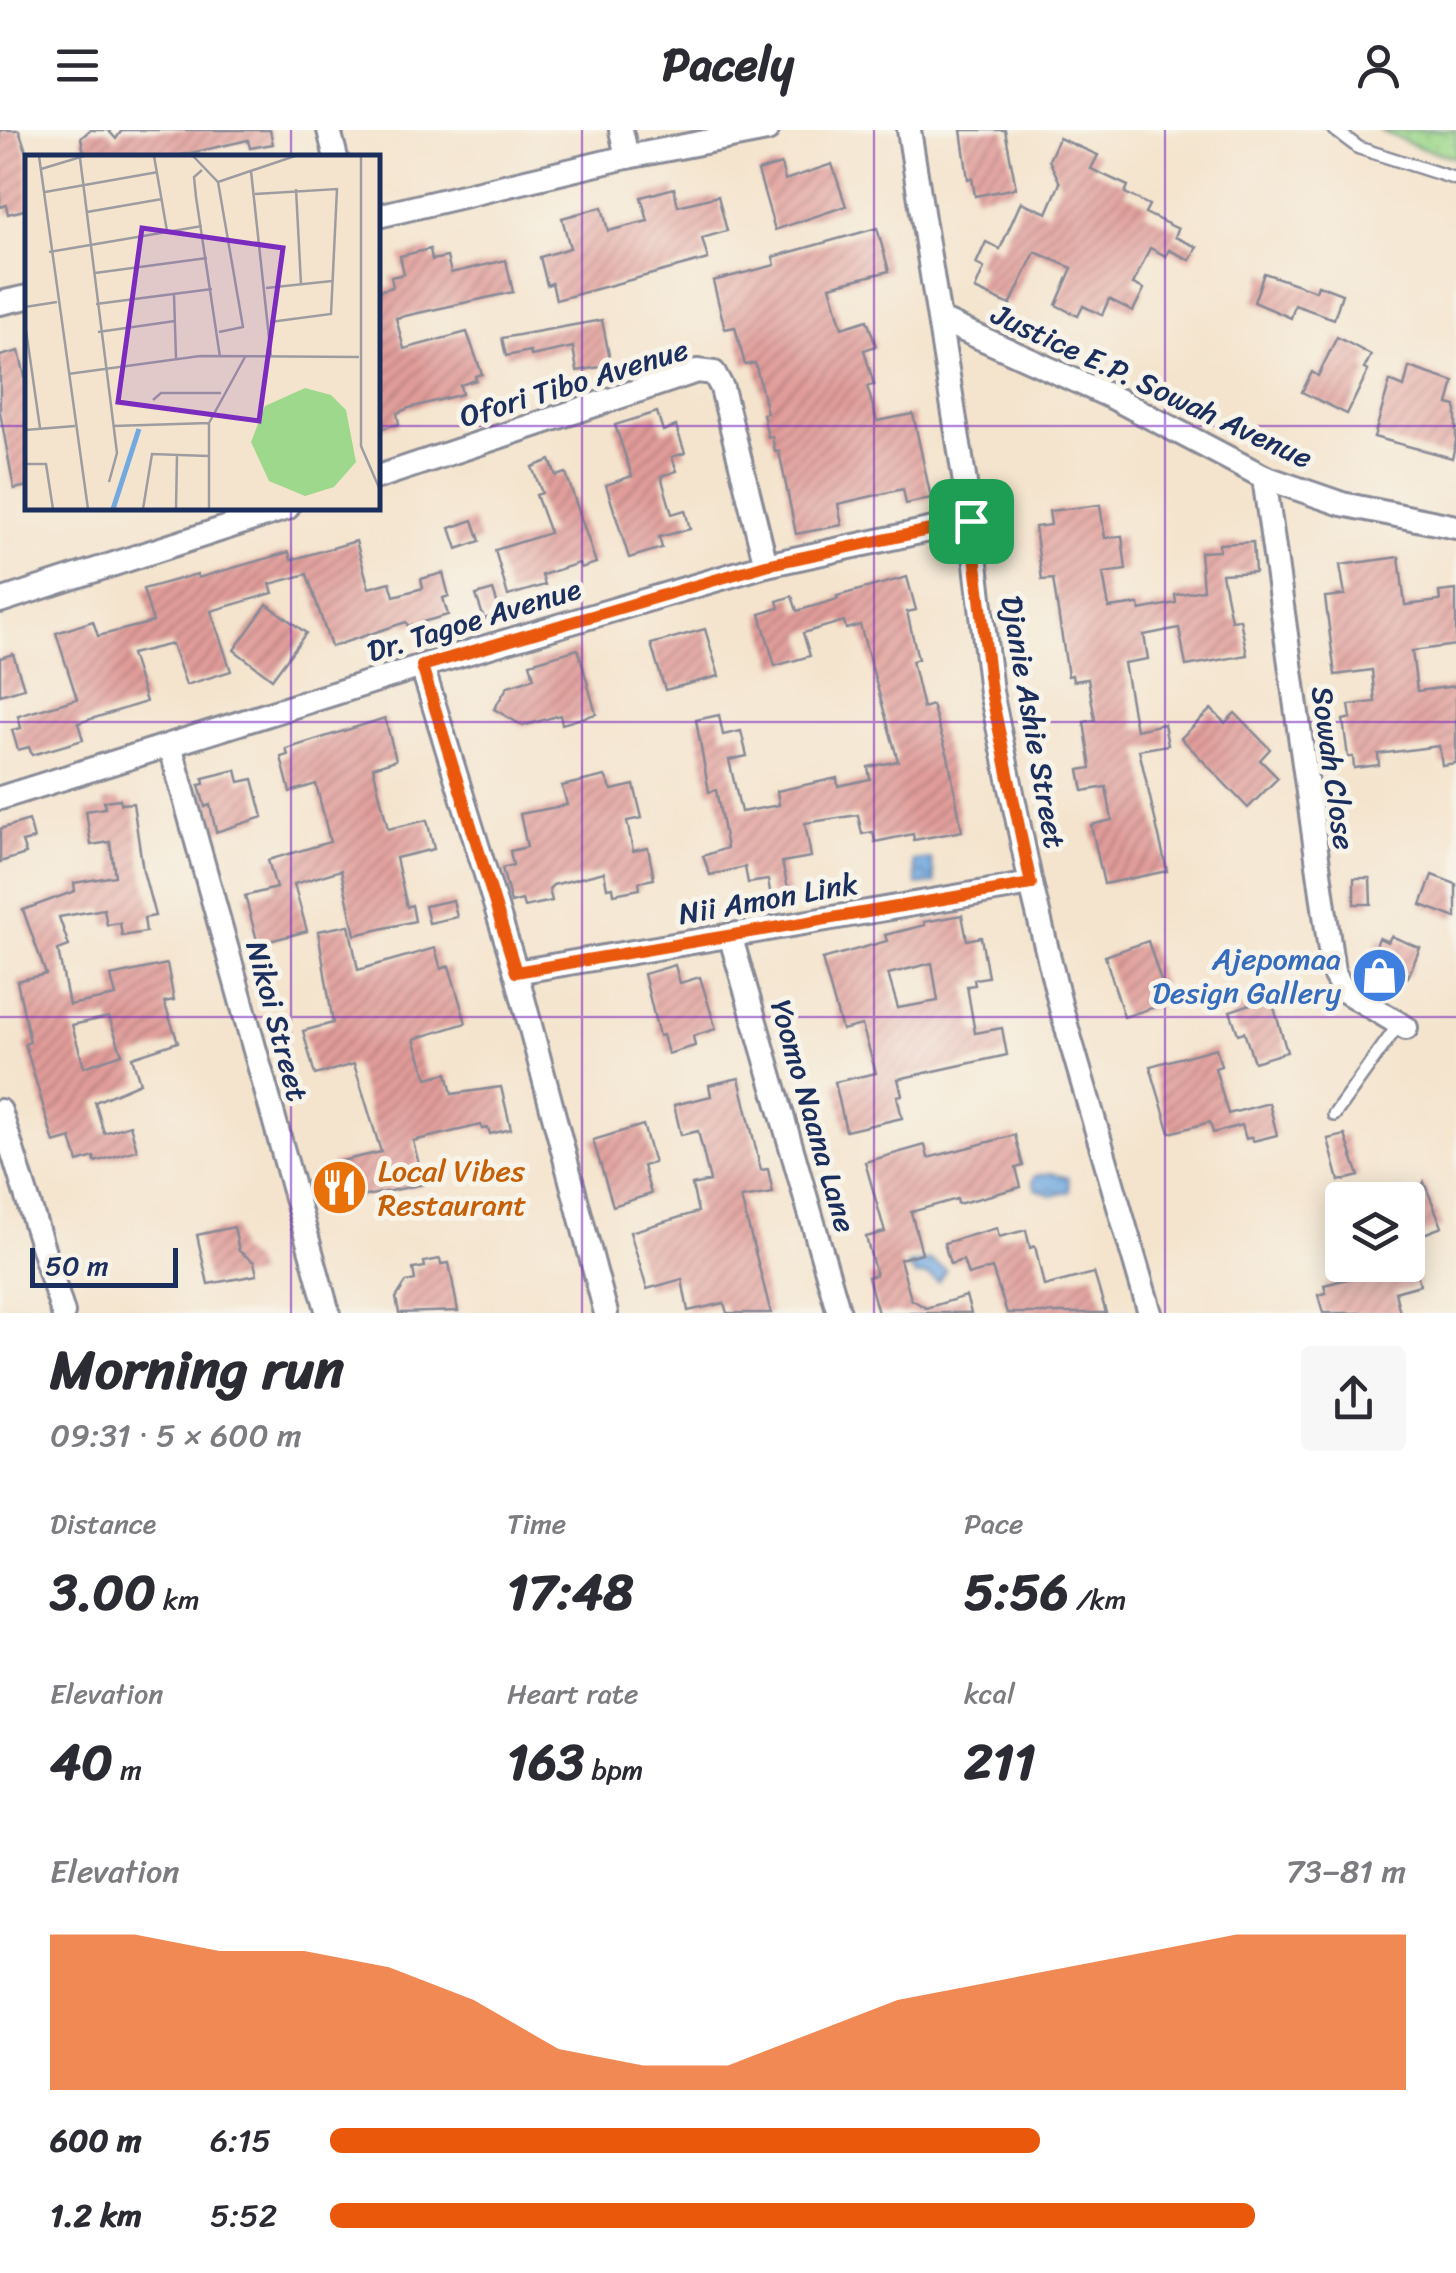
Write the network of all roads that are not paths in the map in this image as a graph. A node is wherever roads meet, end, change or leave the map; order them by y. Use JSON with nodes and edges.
{"nodes":[{"id":1,"x":329,"y":130,"type":"edge"},
{"id":2,"x":621,"y":130,"type":"edge"},
{"id":3,"x":766,"y":130,"type":"edge"},
{"id":4,"x":909,"y":130,"type":"edge"},
{"id":5,"x":1335,"y":130,"type":"edge"},
{"id":6,"x":335,"y":155,"type":"edge"},
{"id":7,"x":627,"y":157,"type":"junction"},
{"id":8,"x":1456,"y":179,"type":"edge"},
{"id":9,"x":380,"y":216,"type":"edge"},
{"id":10,"x":25,"y":298,"type":"edge"},
{"id":11,"x":0,"y":304,"type":"edge"},
{"id":12,"x":942,"y":320,"type":"junction"},
{"id":13,"x":380,"y":477,"type":"edge"},
{"id":14,"x":1264,"y":478,"type":"junction"},
{"id":15,"x":281,"y":510,"type":"edge"},
{"id":16,"x":971,"y":521,"type":"junction"},
{"id":17,"x":1456,"y":527,"type":"edge"},
{"id":18,"x":766,"y":565,"type":"junction"},
{"id":19,"x":0,"y":600,"type":"edge"},
{"id":20,"x":422,"y":666,"type":"junction"},
{"id":21,"x":170,"y":744,"type":"junction"},
{"id":22,"x":0,"y":798,"type":"edge"},
{"id":23,"x":1031,"y":884,"type":"junction"},
{"id":24,"x":730,"y":936,"type":"junction"},
{"id":25,"x":516,"y":972,"type":"junction"},
{"id":26,"x":1403,"y":1026,"type":"joint"},
{"id":27,"x":0,"y":1110,"type":"edge"},
{"id":28,"x":1334,"y":1116,"type":"dead end"},
{"id":29,"x":62,"y":1313,"type":"edge"},
{"id":30,"x":328,"y":1313,"type":"edge"},
{"id":31,"x":606,"y":1313,"type":"edge"},
{"id":32,"x":839,"y":1313,"type":"edge"},
{"id":33,"x":1150,"y":1313,"type":"edge"}],
"edges":[{"from":1,"to":6,"type":"street"},
{"from":2,"to":7,"type":"street"},
{"from":3,"to":7,"type":"street"},
{"from":4,"to":12,"type":"street","name":"Djanie Ashie Street"},
{"from":5,"to":8,"type":"lane"},
{"from":7,"to":9,"type":"street"},
{"from":10,"to":11,"type":"street"},
{"from":12,"to":14,"type":"street","name":"Justice E.P. Sowah Avenue"},
{"from":12,"to":16,"type":"street","name":"Djanie Ashie Street"},
{"from":13,"to":18,"type":"street","name":"Ofori Tibo Avenue"},
{"from":14,"to":17,"type":"street","name":"Justice E.P. Sowah Avenue"},
{"from":14,"to":26,"type":"street","name":"Sowah Close"},
{"from":15,"to":19,"type":"street"},
{"from":16,"to":18,"type":"street","name":"Dr. Tagoe Avenue"},
{"from":16,"to":23,"type":"street","name":"Djanie Ashie Street"},
{"from":18,"to":20,"type":"street","name":"Dr. Tagoe Avenue"},
{"from":20,"to":21,"type":"street","name":"Dr. Tagoe Avenue"},
{"from":20,"to":25,"type":"street"},
{"from":21,"to":22,"type":"street","name":"Dr. Tagoe Avenue"},
{"from":21,"to":30,"type":"street","name":"Nikoi Street"},
{"from":23,"to":24,"type":"street","name":"Nii Amon Link"},
{"from":23,"to":33,"type":"street","name":"Djanie Ashie Street"},
{"from":24,"to":25,"type":"street","name":"Nii Amon Link"},
{"from":24,"to":32,"type":"street","name":"Yoomo Naana Lane"},
{"from":25,"to":31,"type":"street"},
{"from":26,"to":28,"type":"lane"},
{"from":27,"to":29,"type":"street"}]}
